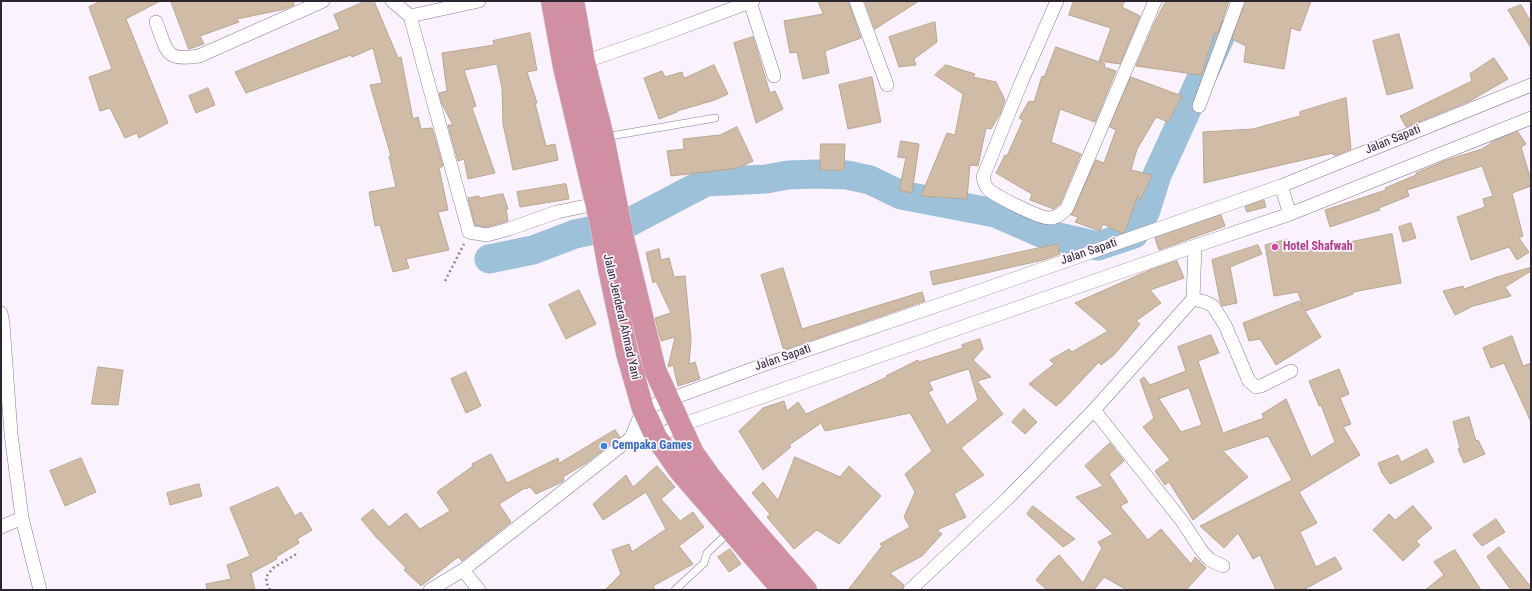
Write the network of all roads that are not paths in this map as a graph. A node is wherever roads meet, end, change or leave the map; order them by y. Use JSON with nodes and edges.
{"nodes":[{"id":1,"x":323,"y":1,"type":"edge"},
{"id":2,"x":392,"y":1,"type":"edge"},
{"id":3,"x":479,"y":1,"type":"edge"},
{"id":4,"x":552,"y":1,"type":"edge"},
{"id":5,"x":574,"y":1,"type":"edge"},
{"id":6,"x":856,"y":1,"type":"edge"},
{"id":7,"x":1057,"y":1,"type":"edge"},
{"id":8,"x":1155,"y":1,"type":"edge"},
{"id":9,"x":1238,"y":1,"type":"edge"},
{"id":10,"x":752,"y":2,"type":"edge"},
{"id":11,"x":410,"y":16,"type":"junction"},
{"id":12,"x":156,"y":22,"type":"dead end"},
{"id":13,"x":574,"y":65,"type":"junction"},
{"id":14,"x":774,"y":76,"type":"dead end"},
{"id":15,"x":887,"y":85,"type":"dead end"},
{"id":16,"x":1531,"y":85,"type":"edge"},
{"id":17,"x":1199,"y":106,"type":"dead end"},
{"id":18,"x":715,"y":118,"type":"dead end"},
{"id":19,"x":1531,"y":118,"type":"edge"},
{"id":20,"x":603,"y":137,"type":"junction"},
{"id":21,"x":1281,"y":186,"type":"junction"},
{"id":22,"x":1290,"y":214,"type":"junction"},
{"id":23,"x":609,"y":226,"type":"junction"},
{"id":24,"x":1195,"y":246,"type":"junction"},
{"id":25,"x":1193,"y":299,"type":"junction"},
{"id":26,"x":1,"y":313,"type":"edge"},
{"id":27,"x":1291,"y":370,"type":"dead end"},
{"id":28,"x":669,"y":398,"type":"junction"},
{"id":29,"x":643,"y":409,"type":"junction"},
{"id":30,"x":1094,"y":410,"type":"junction"},
{"id":31,"x":681,"y":425,"type":"junction"},
{"id":32,"x":656,"y":436,"type":"junction"},
{"id":33,"x":631,"y":438,"type":"junction"},
{"id":34,"x":22,"y":518,"type":"junction"},
{"id":35,"x":1,"y":527,"type":"edge"},
{"id":36,"x":732,"y":529,"type":"junction"},
{"id":37,"x":1223,"y":566,"type":"dead end"},
{"id":38,"x":463,"y":570,"type":"junction"},
{"id":39,"x":40,"y":590,"type":"edge"},
{"id":40,"x":430,"y":590,"type":"edge"},
{"id":41,"x":479,"y":590,"type":"edge"},
{"id":42,"x":675,"y":590,"type":"edge"},
{"id":43,"x":783,"y":590,"type":"edge"},
{"id":44,"x":806,"y":590,"type":"edge"},
{"id":45,"x":910,"y":590,"type":"edge"}],
"edges":[{"from":1,"to":12,"type":"street"},
{"from":2,"to":11,"type":"street"},
{"from":3,"to":11,"type":"street"},
{"from":4,"to":13,"type":"highway","name":"Jalan Jenderal Ahmad Yani"},
{"from":5,"to":13,"type":"highway","name":"Jalan Jenderal Ahmad Yani"},
{"from":6,"to":15,"type":"street"},
{"from":7,"to":8,"type":"street"},
{"from":9,"to":17,"type":"street"},
{"from":10,"to":13,"type":"street"},
{"from":10,"to":14,"type":"street"},
{"from":11,"to":23,"type":"street"},
{"from":13,"to":20,"type":"highway","name":"Jalan Jenderal Ahmad Yani"},
{"from":13,"to":23,"type":"highway","name":"Jalan Jenderal Ahmad Yani"},
{"from":16,"to":21,"type":"street","name":"Jalan Sapati"},
{"from":18,"to":20,"type":"lane"},
{"from":19,"to":22,"type":"street"},
{"from":20,"to":23,"type":"highway","name":"Jalan Jenderal Ahmad Yani"},
{"from":21,"to":22,"type":"street"},
{"from":21,"to":28,"type":"street","name":"Jalan Sapati"},
{"from":22,"to":24,"type":"street"},
{"from":23,"to":28,"type":"highway","name":"Jalan Jenderal Ahmad Yani"},
{"from":23,"to":29,"type":"highway","name":"Jalan Jenderal Ahmad Yani"},
{"from":24,"to":25,"type":"street"},
{"from":24,"to":31,"type":"street"},
{"from":25,"to":27,"type":"street"},
{"from":25,"to":30,"type":"street"},
{"from":26,"to":34,"type":"street"},
{"from":28,"to":29,"type":"street","name":"Jalan Sapati"},
{"from":28,"to":31,"type":"highway","name":"Jalan Jenderal Ahmad Yani"},
{"from":29,"to":32,"type":"highway","name":"Jalan Jenderal Ahmad Yani"},
{"from":29,"to":33,"type":"street"},
{"from":30,"to":37,"type":"street"},
{"from":30,"to":45,"type":"street"},
{"from":31,"to":32,"type":"street"},
{"from":31,"to":44,"type":"highway","name":"Jalan Jenderal Ahmad Yani"},
{"from":32,"to":33,"type":"street"},
{"from":32,"to":36,"type":"highway","name":"Jalan Jenderal Ahmad Yani"},
{"from":33,"to":38,"type":"street"},
{"from":34,"to":35,"type":"street"},
{"from":34,"to":39,"type":"street"},
{"from":36,"to":42,"type":"lane"},
{"from":36,"to":43,"type":"highway","name":"Jalan Jenderal Ahmad Yani"},
{"from":38,"to":40,"type":"street"},
{"from":38,"to":41,"type":"street"}]}
